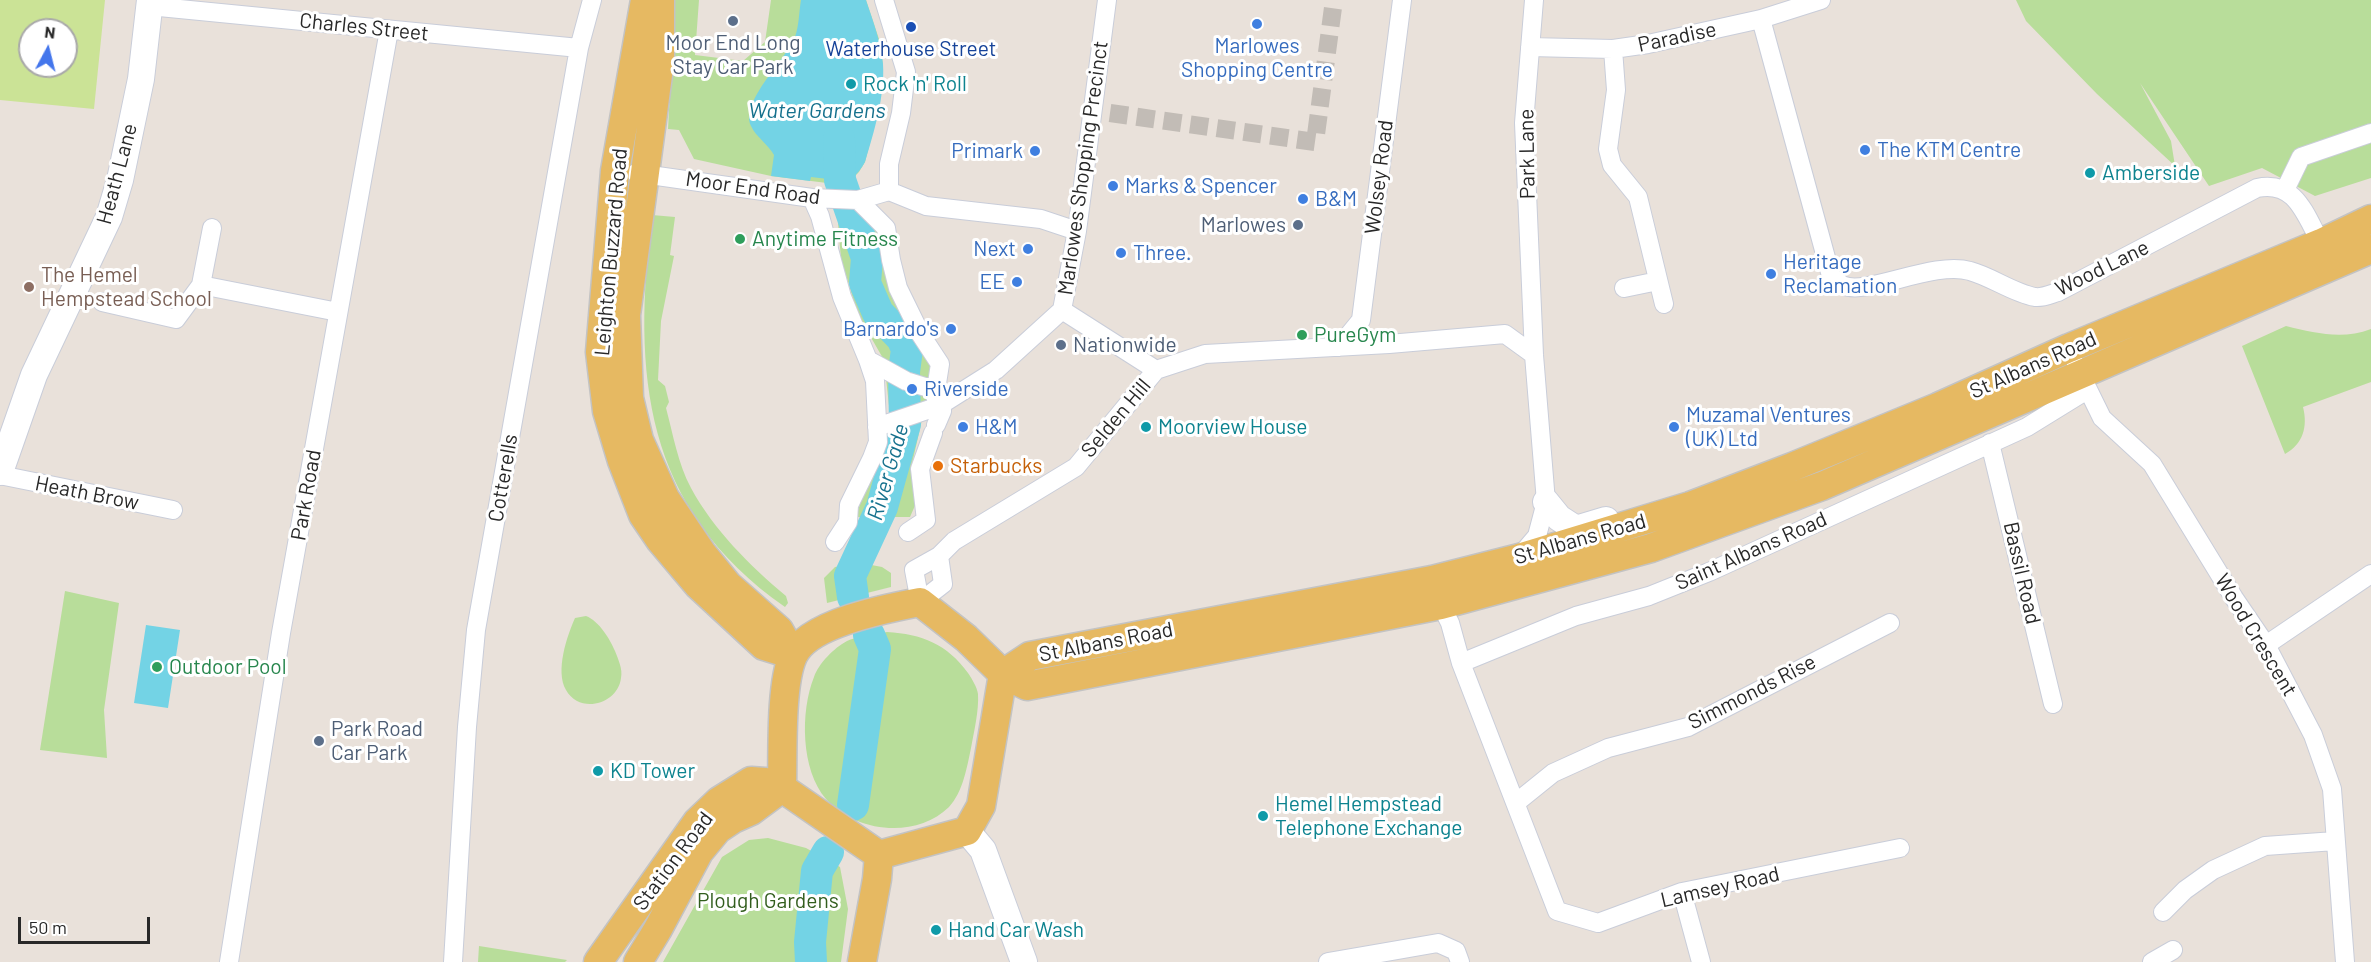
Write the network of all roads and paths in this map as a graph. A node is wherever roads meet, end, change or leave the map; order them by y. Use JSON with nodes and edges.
{"nodes":[{"id":1,"x":592,"y":0,"type":"edge"},
{"id":2,"x":645,"y":0,"type":"edge"},
{"id":3,"x":660,"y":0,"type":"edge"},
{"id":4,"x":885,"y":0,"type":"edge"},
{"id":5,"x":1107,"y":0,"type":"edge"},
{"id":6,"x":1402,"y":0,"type":"edge"},
{"id":7,"x":1534,"y":0,"type":"edge"},
{"id":8,"x":1821,"y":0,"type":"edge"},
{"id":9,"x":150,"y":3,"type":"edge"},
{"id":10,"x":1761,"y":19,"type":"junction"},
{"id":11,"x":389,"y":30,"type":"junction"},
{"id":12,"x":1530,"y":47,"type":"junction"},
{"id":13,"x":579,"y":48,"type":"junction"},
{"id":14,"x":1613,"y":49,"type":"junction"},
{"id":15,"x":2371,"y":133,"type":"edge"},
{"id":16,"x":615,"y":171,"type":"junction"},
{"id":17,"x":644,"y":174,"type":"junction"},
{"id":18,"x":2285,"y":190,"type":"junction"},
{"id":19,"x":889,"y":191,"type":"junction"},
{"id":20,"x":812,"y":198,"type":"junction"},
{"id":21,"x":858,"y":200,"type":"junction"},
{"id":22,"x":2371,"y":219,"type":"edge"},
{"id":23,"x":212,"y":228,"type":"dead end"},
{"id":24,"x":1077,"y":231,"type":"junction"},
{"id":25,"x":2321,"y":243,"type":"junction"},
{"id":26,"x":2371,"y":249,"type":"edge"},
{"id":27,"x":1658,"y":281,"type":"junction"},
{"id":28,"x":201,"y":285,"type":"junction"},
{"id":29,"x":1624,"y":288,"type":"dead end"},
{"id":30,"x":102,"y":302,"type":"dead end"},
{"id":31,"x":1664,"y":304,"type":"dead end"},
{"id":32,"x":1532,"y":308,"type":"junction"},
{"id":33,"x":1062,"y":310,"type":"junction"},
{"id":34,"x":338,"y":312,"type":"junction"},
{"id":35,"x":1362,"y":320,"type":"junction"},
{"id":36,"x":1505,"y":334,"type":"junction"},
{"id":37,"x":1389,"y":344,"type":"junction"},
{"id":38,"x":1339,"y":347,"type":"junction"},
{"id":39,"x":2069,"y":348,"type":"junction"},
{"id":40,"x":1534,"y":355,"type":"junction"},
{"id":41,"x":868,"y":360,"type":"junction"},
{"id":42,"x":1156,"y":370,"type":"junction"},
{"id":43,"x":2084,"y":383,"type":"junction"},
{"id":44,"x":937,"y":398,"type":"junction"},
{"id":45,"x":877,"y":427,"type":"junction"},
{"id":46,"x":1998,"y":440,"type":"junction"},
{"id":47,"x":0,"y":474,"type":"edge"},
{"id":48,"x":1546,"y":502,"type":"junction"},
{"id":49,"x":173,"y":510,"type":"dead end"},
{"id":50,"x":1675,"y":511,"type":"junction"},
{"id":51,"x":908,"y":532,"type":"dead end"},
{"id":52,"x":836,"y":542,"type":"dead end"},
{"id":53,"x":939,"y":556,"type":"junction"},
{"id":54,"x":1519,"y":558,"type":"junction"},
{"id":55,"x":1479,"y":568,"type":"junction"},
{"id":56,"x":2371,"y":574,"type":"edge"},
{"id":57,"x":920,"y":602,"type":"junction"},
{"id":58,"x":1441,"y":605,"type":"junction"},
{"id":59,"x":1245,"y":616,"type":"junction"},
{"id":60,"x":1890,"y":623,"type":"dead end"},
{"id":61,"x":2266,"y":645,"type":"junction"},
{"id":62,"x":793,"y":655,"type":"junction"},
{"id":63,"x":1461,"y":663,"type":"junction"},
{"id":64,"x":1003,"y":674,"type":"junction"},
{"id":65,"x":2053,"y":704,"type":"dead end"},
{"id":66,"x":782,"y":788,"type":"junction"},
{"id":67,"x":1517,"y":802,"type":"junction"},
{"id":68,"x":967,"y":831,"type":"junction"},
{"id":69,"x":2335,"y":841,"type":"junction"},
{"id":70,"x":1900,"y":848,"type":"dead end"},
{"id":71,"x":879,"y":855,"type":"junction"},
{"id":72,"x":1682,"y":892,"type":"junction"},
{"id":73,"x":2163,"y":912,"type":"dead end"},
{"id":74,"x":2173,"y":950,"type":"dead end"},
{"id":75,"x":229,"y":962,"type":"edge"},
{"id":76,"x":453,"y":962,"type":"edge"},
{"id":77,"x":598,"y":962,"type":"edge"},
{"id":78,"x":638,"y":962,"type":"edge"},
{"id":79,"x":862,"y":962,"type":"edge"},
{"id":80,"x":1024,"y":962,"type":"edge"},
{"id":81,"x":1328,"y":962,"type":"edge"},
{"id":82,"x":1460,"y":962,"type":"edge"},
{"id":83,"x":1701,"y":962,"type":"edge"},
{"id":84,"x":2152,"y":962,"type":"edge"},
{"id":85,"x":2345,"y":962,"type":"edge"}],
"edges":[{"from":1,"to":13,"type":"street","name":"Cotterells"},
{"from":2,"to":16,"type":"main road","name":"Leighton Buzzard Road"},
{"from":3,"to":17,"type":"main road","name":"Leighton Buzzard Road"},
{"from":4,"to":19,"type":"street"},
{"from":5,"to":24,"type":"street","name":"Marlowes Shopping Precinct"},
{"from":6,"to":35,"type":"street","name":"Wolsey Road"},
{"from":7,"to":12,"type":"street","name":"Park Lane"},
{"from":8,"to":10,"type":"street","name":"Paradise"},
{"from":9,"to":11,"type":"street","name":"Charles Street"},
{"from":9,"to":47,"type":"street","name":"Heath Lane"},
{"from":10,"to":14,"type":"street","name":"Paradise"},
{"from":10,"to":18,"type":"street","name":"Wood Lane"},
{"from":11,"to":13,"type":"street","name":"Charles Street"},
{"from":11,"to":34,"type":"street","name":"Park Road"},
{"from":12,"to":14,"type":"street","name":"Paradise"},
{"from":12,"to":32,"type":"street","name":"Park Lane"},
{"from":13,"to":76,"type":"street","name":"Cotterells"},
{"from":14,"to":27,"type":"street"},
{"from":15,"to":18,"type":"street"},
{"from":16,"to":17,"type":"street","name":"Moor End Road"},
{"from":16,"to":62,"type":"main road","name":"Leighton Buzzard Road"},
{"from":17,"to":20,"type":"street","name":"Moor End Road"},
{"from":17,"to":62,"type":"main road","name":"Leighton Buzzard Road"},
{"from":18,"to":25,"type":"street"},
{"from":19,"to":21,"type":"street","name":"Moor End Road"},
{"from":19,"to":24,"type":"street"},
{"from":20,"to":21,"type":"street","name":"Moor End Road"},
{"from":20,"to":41,"type":"street"},
{"from":21,"to":44,"type":"street"},
{"from":22,"to":25,"type":"main road","name":"St Albans Road"},
{"from":23,"to":28,"type":"street"},
{"from":24,"to":33,"type":"street","name":"Marlowes Shopping Precinct"},
{"from":25,"to":39,"type":"main road","name":"St Albans Road"},
{"from":26,"to":43,"type":"main road","name":"St Albans Road"},
{"from":27,"to":29,"type":"street"},
{"from":27,"to":31,"type":"street"},
{"from":28,"to":30,"type":"street"},
{"from":28,"to":34,"type":"street"},
{"from":32,"to":36,"type":"street"},
{"from":32,"to":40,"type":"street","name":"Park Lane"},
{"from":33,"to":42,"type":"street"},
{"from":33,"to":44,"type":"street","name":"Marlowes Shopping Precinct"},
{"from":34,"to":75,"type":"street","name":"Park Road"},
{"from":35,"to":37,"type":"street"},
{"from":35,"to":38,"type":"street"},
{"from":36,"to":37,"type":"street","name":"Selden Hill"},
{"from":36,"to":40,"type":"street"},
{"from":37,"to":38,"type":"street","name":"Selden Hill"},
{"from":38,"to":42,"type":"street","name":"Selden Hill"},
{"from":39,"to":43,"type":"street","name":"Wood Crescent"},
{"from":39,"to":50,"type":"main road","name":"St Albans Road"},
{"from":40,"to":48,"type":"street","name":"Park Lane"},
{"from":41,"to":44,"type":"street"},
{"from":41,"to":45,"type":"street"},
{"from":42,"to":53,"type":"street","name":"Selden Hill"},
{"from":43,"to":46,"type":"street","name":"Saint Albans Road"},
{"from":43,"to":58,"type":"main road","name":"St Albans Road"},
{"from":43,"to":61,"type":"street","name":"Wood Crescent"},
{"from":44,"to":45,"type":"street","name":"Marlowes Shopping Precinct"},
{"from":44,"to":51,"type":"street"},
{"from":45,"to":52,"type":"street"},
{"from":46,"to":63,"type":"street","name":"Saint Albans Road"},
{"from":46,"to":65,"type":"street","name":"Bassil Road"},
{"from":47,"to":49,"type":"street","name":"Heath Brow"},
{"from":48,"to":50,"type":"street"},
{"from":48,"to":54,"type":"street","name":"Park Lane"},
{"from":50,"to":54,"type":"main road","name":"St Albans Road"},
{"from":53,"to":57,"type":"street"},
{"from":53,"to":57,"type":"street","name":"Selden Hill"},
{"from":54,"to":55,"type":"main road","name":"St Albans Road"},
{"from":55,"to":58,"type":"main road"},
{"from":55,"to":59,"type":"main road","name":"St Albans Road"},
{"from":56,"to":61,"type":"street"},
{"from":57,"to":62,"type":"main road"},
{"from":57,"to":64,"type":"main road"},
{"from":58,"to":59,"type":"main road"},
{"from":58,"to":63,"type":"street"},
{"from":58,"to":64,"type":"main road","name":"St Albans Road"},
{"from":59,"to":64,"type":"main road","name":"St Albans Road"},
{"from":60,"to":67,"type":"street","name":"Simmonds Rise"},
{"from":61,"to":69,"type":"street","name":"Wood Crescent"},
{"from":62,"to":66,"type":"main road"},
{"from":63,"to":67,"type":"street","name":"Lamsey Road"},
{"from":64,"to":68,"type":"main road"},
{"from":66,"to":71,"type":"main road"},
{"from":66,"to":77,"type":"main road","name":"Station Road"},
{"from":66,"to":78,"type":"main road","name":"Station Road"},
{"from":67,"to":72,"type":"street","name":"Lamsey Road"},
{"from":68,"to":71,"type":"main road"},
{"from":68,"to":80,"type":"street"},
{"from":69,"to":73,"type":"street"},
{"from":69,"to":85,"type":"street","name":"Wood Crescent"},
{"from":70,"to":72,"type":"street","name":"Lamsey Road"},
{"from":71,"to":79,"type":"main road"},
{"from":72,"to":83,"type":"street"},
{"from":74,"to":84,"type":"street"},
{"from":81,"to":82,"type":"street"}]}
